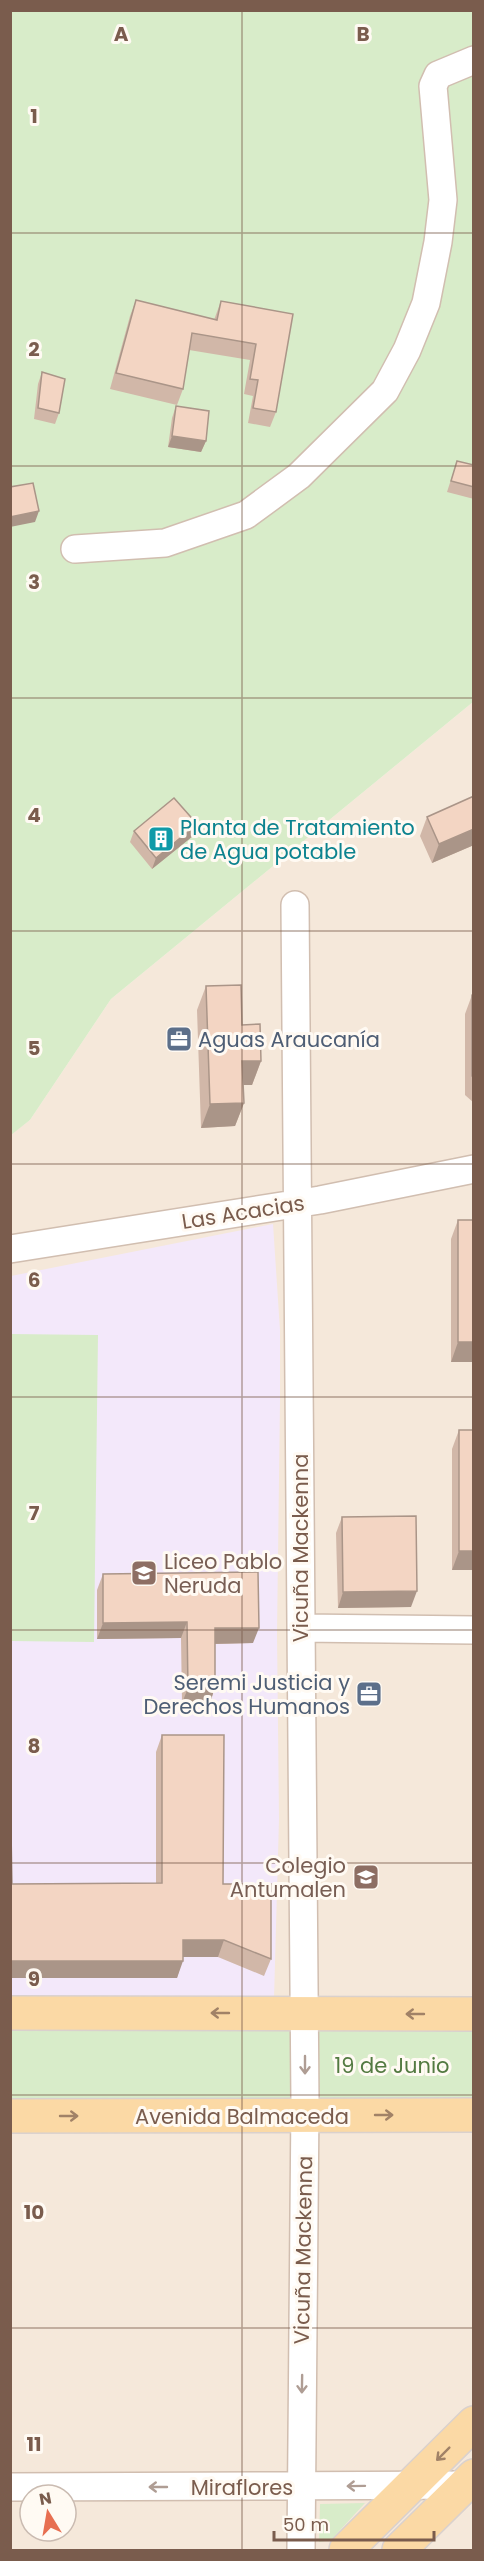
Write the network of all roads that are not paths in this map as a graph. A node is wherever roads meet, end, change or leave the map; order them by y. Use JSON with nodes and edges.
{"nodes":[{"id":1,"x":474,"y":60,"type":"edge"},
{"id":2,"x":75,"y":549,"type":"dead end"},
{"id":3,"x":295,"y":905,"type":"dead end"},
{"id":4,"x":474,"y":1169,"type":"edge"},
{"id":5,"x":298,"y":1204,"type":"junction"},
{"id":6,"x":10,"y":1250,"type":"edge"},
{"id":7,"x":301,"y":1628,"type":"junction"},
{"id":8,"x":474,"y":1630,"type":"edge"},
{"id":9,"x":10,"y":2013,"type":"edge"},
{"id":10,"x":304,"y":2013,"type":"junction"},
{"id":11,"x":474,"y":2014,"type":"edge"},
{"id":12,"x":474,"y":2115,"type":"edge"},
{"id":13,"x":10,"y":2116,"type":"edge"},
{"id":14,"x":305,"y":2116,"type":"junction"},
{"id":15,"x":474,"y":2423,"type":"edge"},
{"id":16,"x":471,"y":2482,"type":"edge"},
{"id":17,"x":412,"y":2485,"type":"junction"},
{"id":18,"x":10,"y":2487,"type":"edge"},
{"id":19,"x":300,"y":2487,"type":"junction"},
{"id":20,"x":301,"y":2550,"type":"edge"},
{"id":21,"x":346,"y":2550,"type":"edge"},
{"id":22,"x":399,"y":2550,"type":"edge"}],
"edges":[{"from":1,"to":2,"type":"street"},
{"from":3,"to":5,"type":"street","name":"Vicuña Mackenna"},
{"from":4,"to":5,"type":"street","name":"Las Acacias"},
{"from":5,"to":6,"type":"street","name":"Las Acacias"},
{"from":5,"to":7,"type":"street","name":"Vicuña Mackenna"},
{"from":7,"to":8,"type":"street"},
{"from":7,"to":10,"type":"street","name":"Vicuña Mackenna"},
{"from":10,"to":9,"type":"main road","one_way":true},
{"from":11,"to":10,"type":"main road","one_way":true},
{"from":10,"to":14,"type":"street","name":"Vicuña Mackenna","one_way":true},
{"from":14,"to":12,"type":"main road","name":"Avenida Balmaceda","one_way":true},
{"from":13,"to":14,"type":"main road","name":"Avenida Balmaceda","one_way":true},
{"from":14,"to":19,"type":"street","name":"Vicuña Mackenna","one_way":true},
{"from":15,"to":17,"type":"main road","one_way":true},
{"from":16,"to":17,"type":"street","name":"Miraflores"},
{"from":16,"to":22,"type":"main road"},
{"from":17,"to":19,"type":"street","name":"Miraflores","one_way":true},
{"from":17,"to":21,"type":"main road"},
{"from":19,"to":18,"type":"street","name":"Miraflores","one_way":true},
{"from":19,"to":20,"type":"street","name":"Vicuña Mackenna"}]}
